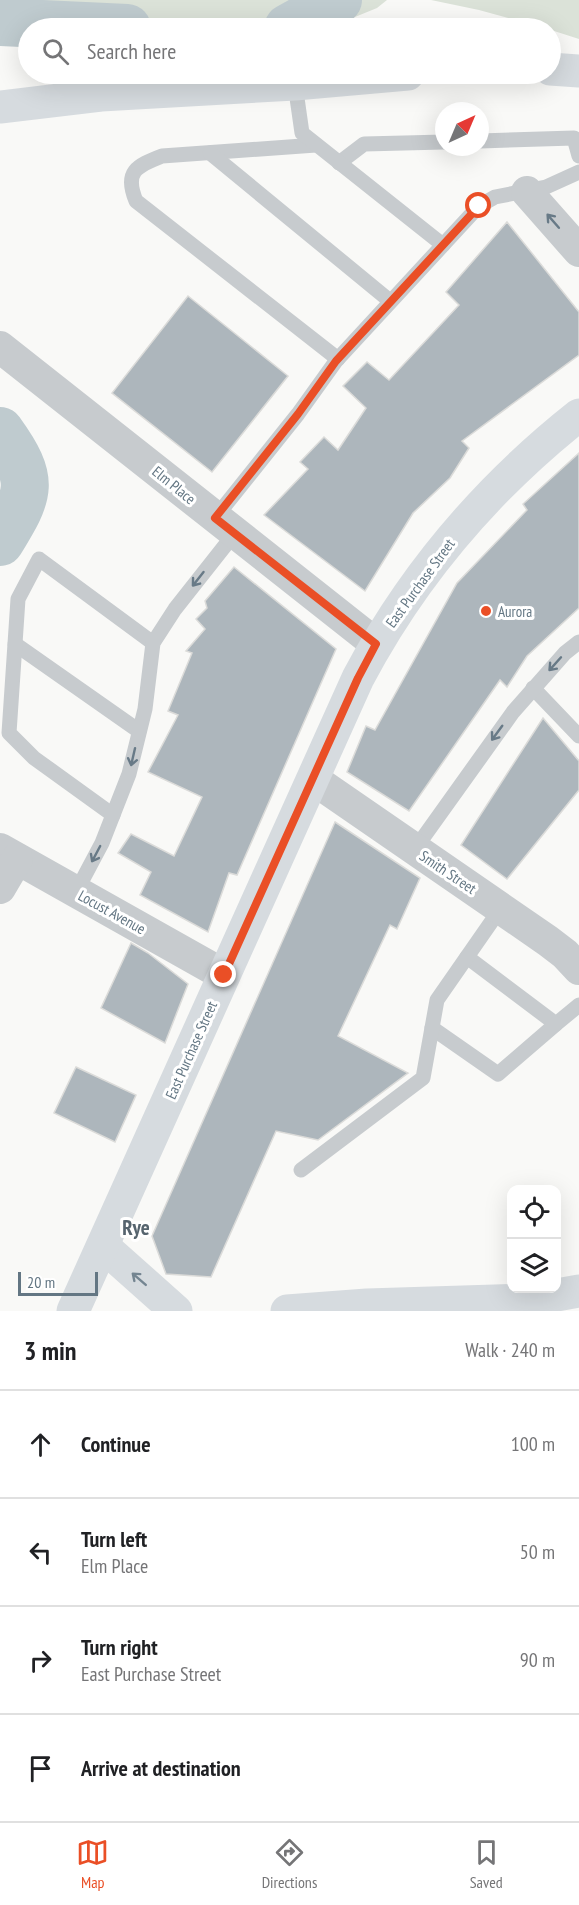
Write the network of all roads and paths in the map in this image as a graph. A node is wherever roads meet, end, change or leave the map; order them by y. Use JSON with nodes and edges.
{"nodes":[{"id":1,"x":561,"y":70,"type":"edge"},
{"id":2,"x":579,"y":71,"type":"edge"},
{"id":3,"x":295,"y":84,"type":"joint"},
{"id":4,"x":0,"y":107,"type":"edge"},
{"id":5,"x":489,"y":141,"type":"edge"},
{"id":6,"x":435,"y":142,"type":"edge"},
{"id":7,"x":316,"y":145,"type":"junction"},
{"id":8,"x":210,"y":153,"type":"junction"},
{"id":9,"x":579,"y":156,"type":"edge"},
{"id":10,"x":339,"y":163,"type":"junction"},
{"id":11,"x":579,"y":172,"type":"edge"},
{"id":12,"x":527,"y":192,"type":"junction"},
{"id":13,"x":443,"y":245,"type":"junction"},
{"id":14,"x":579,"y":251,"type":"edge"},
{"id":15,"x":390,"y":301,"type":"junction"},
{"id":16,"x":0,"y":346,"type":"edge"},
{"id":17,"x":338,"y":359,"type":"junction"},
{"id":18,"x":579,"y":415,"type":"edge"},
{"id":19,"x":225,"y":525,"type":"junction"},
{"id":20,"x":579,"y":642,"type":"edge"},
{"id":21,"x":153,"y":643,"type":"junction"},
{"id":22,"x":15,"y":644,"type":"junction"},
{"id":23,"x":376,"y":644,"type":"junction"},
{"id":24,"x":533,"y":688,"type":"junction"},
{"id":25,"x":139,"y":731,"type":"junction"},
{"id":26,"x":578,"y":734,"type":"edge"},
{"id":27,"x":313,"y":779,"type":"junction"},
{"id":28,"x":113,"y":815,"type":"junction"},
{"id":29,"x":415,"y":849,"type":"junction"},
{"id":30,"x":8,"y":854,"type":"edge"},
{"id":31,"x":0,"y":888,"type":"edge"},
{"id":32,"x":76,"y":892,"type":"junction"},
{"id":33,"x":501,"y":908,"type":"junction"},
{"id":34,"x":574,"y":954,"type":"edge"},
{"id":35,"x":467,"y":957,"type":"junction"},
{"id":36,"x":224,"y":975,"type":"junction"},
{"id":37,"x":579,"y":1005,"type":"edge"},
{"id":38,"x":556,"y":1023,"type":"junction"},
{"id":39,"x":432,"y":1028,"type":"junction"},
{"id":40,"x":301,"y":1170,"type":"dead end"},
{"id":41,"x":103,"y":1246,"type":"junction"},
{"id":42,"x":579,"y":1291,"type":"edge"},
{"id":43,"x":73,"y":1311,"type":"edge"},
{"id":44,"x":176,"y":1311,"type":"edge"},
{"id":45,"x":286,"y":1311,"type":"edge"}],
"edges":[{"from":1,"to":2,"type":"main road"},
{"from":3,"to":4,"type":"main road"},
{"from":3,"to":7,"type":"lane"},
{"from":5,"to":9,"type":"lane"},
{"from":6,"to":10,"type":"lane"},
{"from":7,"to":8,"type":"lane"},
{"from":7,"to":10,"type":"lane"},
{"from":8,"to":15,"type":"lane"},
{"from":8,"to":17,"type":"lane"},
{"from":10,"to":13,"type":"lane"},
{"from":11,"to":12,"type":"lane"},
{"from":12,"to":13,"type":"lane"},
{"from":14,"to":12,"type":"street","one_way":true},
{"from":13,"to":15,"type":"lane"},
{"from":15,"to":17,"type":"lane"},
{"from":16,"to":19,"type":"street","name":"Elm Place"},
{"from":17,"to":19,"type":"lane"},
{"from":18,"to":23,"type":"main road","name":"East Purchase Street"},
{"from":19,"to":21,"type":"lane","one_way":true},
{"from":19,"to":23,"type":"street","name":"Elm Place"},
{"from":20,"to":24,"type":"lane","one_way":true},
{"from":21,"to":22,"type":"lane"},
{"from":21,"to":25,"type":"lane"},
{"from":22,"to":25,"type":"lane"},
{"from":22,"to":28,"type":"lane"},
{"from":23,"to":27,"type":"main road","name":"East Purchase Street"},
{"from":24,"to":26,"type":"lane"},
{"from":24,"to":29,"type":"lane","one_way":true},
{"from":25,"to":28,"type":"lane","one_way":true},
{"from":27,"to":29,"type":"street","name":"Smith Street"},
{"from":27,"to":36,"type":"main road","name":"East Purchase Street"},
{"from":28,"to":32,"type":"lane","one_way":true},
{"from":29,"to":33,"type":"street","name":"Smith Street"},
{"from":30,"to":31,"type":"street"},
{"from":30,"to":32,"type":"street","name":"Locust Avenue"},
{"from":32,"to":36,"type":"street","name":"Locust Avenue"},
{"from":33,"to":34,"type":"street","name":"Smith Street"},
{"from":33,"to":35,"type":"lane"},
{"from":35,"to":38,"type":"lane"},
{"from":35,"to":39,"type":"lane"},
{"from":36,"to":41,"type":"main road","name":"East Purchase Street"},
{"from":37,"to":38,"type":"lane"},
{"from":38,"to":39,"type":"lane"},
{"from":39,"to":40,"type":"lane"},
{"from":41,"to":43,"type":"main road","name":"East Purchase Street"},
{"from":44,"to":41,"type":"main road","one_way":true},
{"from":42,"to":45,"type":"main road"}]}
